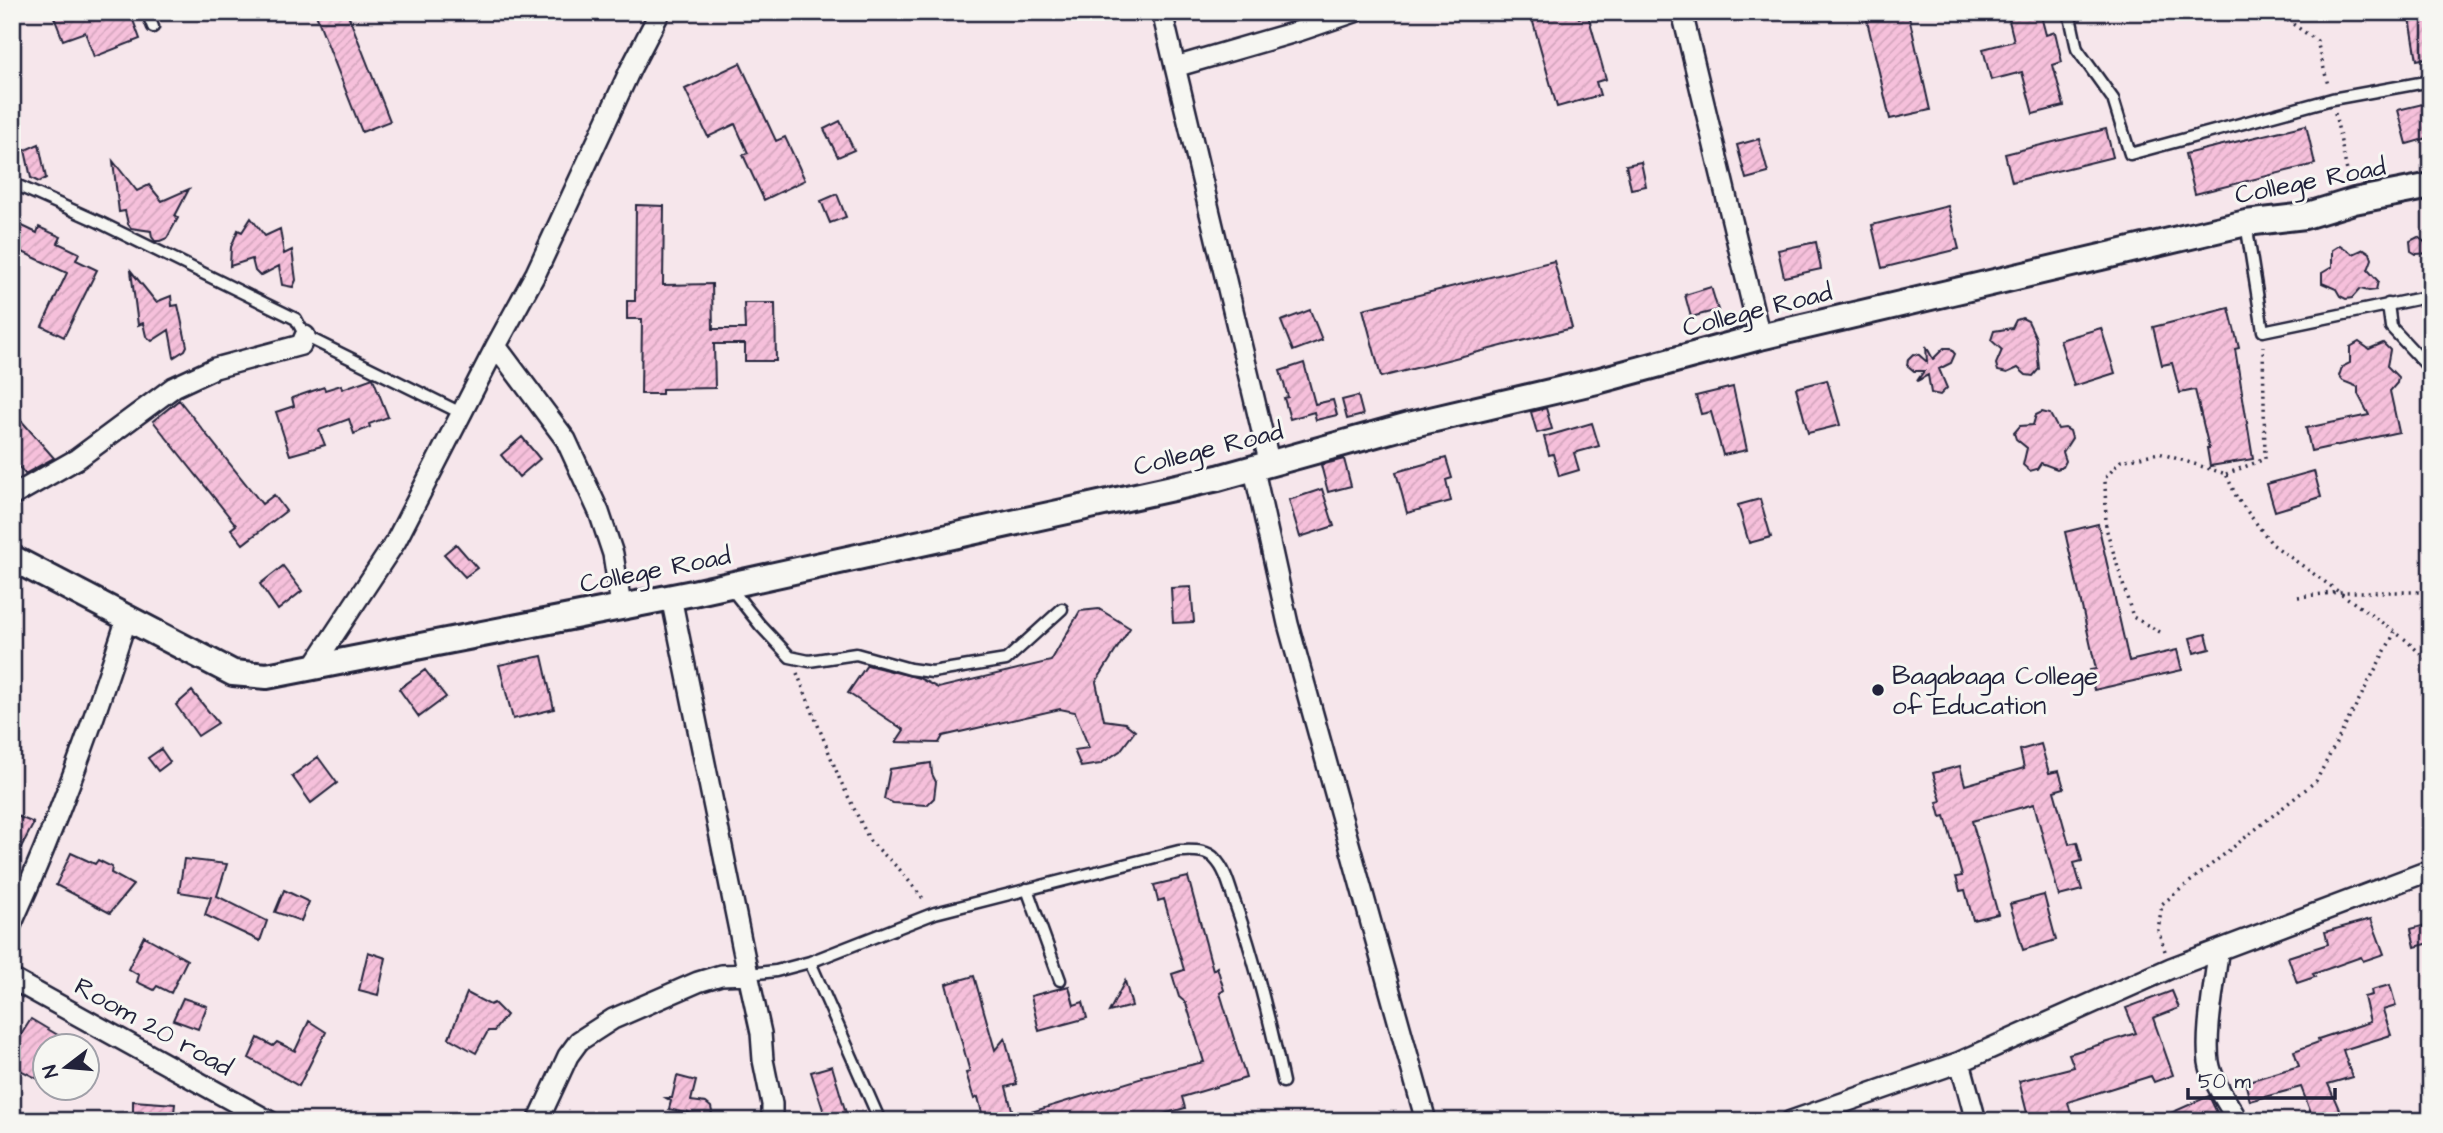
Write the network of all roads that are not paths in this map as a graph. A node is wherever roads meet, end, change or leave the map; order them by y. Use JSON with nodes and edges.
{"nodes":[{"id":1,"x":146,"y":12,"type":"edge"},
{"id":2,"x":660,"y":12,"type":"edge"},
{"id":3,"x":1162,"y":12,"type":"edge"},
{"id":4,"x":1355,"y":12,"type":"edge"},
{"id":5,"x":1682,"y":12,"type":"edge"},
{"id":6,"x":2069,"y":12,"type":"edge"},
{"id":7,"x":153,"y":27,"type":"dead end"},
{"id":8,"x":1175,"y":67,"type":"junction"},
{"id":9,"x":2431,"y":81,"type":"edge"},
{"id":10,"x":12,"y":183,"type":"edge"},
{"id":11,"x":2431,"y":186,"type":"edge"},
{"id":12,"x":2246,"y":223,"type":"junction"},
{"id":13,"x":2431,"y":296,"type":"edge"},
{"id":14,"x":2388,"y":304,"type":"junction"},
{"id":15,"x":305,"y":336,"type":"junction"},
{"id":16,"x":1760,"y":337,"type":"junction"},
{"id":17,"x":495,"y":346,"type":"junction"},
{"id":18,"x":2431,"y":370,"type":"edge"},
{"id":19,"x":461,"y":413,"type":"junction"},
{"id":20,"x":1262,"y":467,"type":"junction"},
{"id":21,"x":12,"y":496,"type":"edge"},
{"id":22,"x":12,"y":558,"type":"edge"},
{"id":23,"x":729,"y":585,"type":"junction"},
{"id":24,"x":671,"y":597,"type":"junction"},
{"id":25,"x":621,"y":606,"type":"junction"},
{"id":26,"x":1062,"y":609,"type":"dead end"},
{"id":27,"x":127,"y":618,"type":"junction"},
{"id":28,"x":312,"y":668,"type":"junction"},
{"id":29,"x":2431,"y":870,"type":"edge"},
{"id":30,"x":1027,"y":889,"type":"junction"},
{"id":31,"x":12,"y":923,"type":"edge"},
{"id":32,"x":2218,"y":952,"type":"junction"},
{"id":33,"x":810,"y":962,"type":"junction"},
{"id":34,"x":748,"y":974,"type":"junction"},
{"id":35,"x":12,"y":979,"type":"edge"},
{"id":36,"x":1060,"y":980,"type":"dead end"},
{"id":37,"x":1960,"y":1062,"type":"junction"},
{"id":38,"x":1283,"y":1082,"type":"dead end"},
{"id":39,"x":269,"y":1121,"type":"edge"},
{"id":40,"x":538,"y":1121,"type":"edge"},
{"id":41,"x":772,"y":1121,"type":"edge"},
{"id":42,"x":880,"y":1121,"type":"edge"},
{"id":43,"x":1426,"y":1121,"type":"edge"},
{"id":44,"x":1791,"y":1121,"type":"edge"},
{"id":45,"x":1976,"y":1121,"type":"edge"},
{"id":46,"x":2238,"y":1121,"type":"edge"}],
"edges":[{"from":1,"to":7,"type":"lane"},
{"from":2,"to":17,"type":"street"},
{"from":3,"to":8,"type":"street"},
{"from":4,"to":8,"type":"street"},
{"from":5,"to":16,"type":"street"},
{"from":6,"to":9,"type":"lane"},
{"from":8,"to":20,"type":"street"},
{"from":10,"to":15,"type":"lane"},
{"from":11,"to":12,"type":"street","name":"College Road"},
{"from":12,"to":14,"type":"lane"},
{"from":12,"to":16,"type":"street","name":"College Road"},
{"from":13,"to":14,"type":"lane"},
{"from":14,"to":18,"type":"lane"},
{"from":15,"to":19,"type":"lane"},
{"from":15,"to":21,"type":"street"},
{"from":16,"to":20,"type":"street","name":"College Road"},
{"from":17,"to":19,"type":"street"},
{"from":17,"to":25,"type":"street"},
{"from":19,"to":28,"type":"street"},
{"from":20,"to":23,"type":"street","name":"College Road"},
{"from":20,"to":43,"type":"street"},
{"from":22,"to":27,"type":"street","name":"College Road"},
{"from":23,"to":24,"type":"street","name":"College Road"},
{"from":23,"to":26,"type":"lane"},
{"from":24,"to":25,"type":"street","name":"College Road"},
{"from":24,"to":34,"type":"street"},
{"from":25,"to":28,"type":"street","name":"College Road"},
{"from":27,"to":28,"type":"street","name":"College Road"},
{"from":27,"to":31,"type":"street"},
{"from":29,"to":32,"type":"street"},
{"from":30,"to":33,"type":"lane"},
{"from":30,"to":36,"type":"lane"},
{"from":30,"to":38,"type":"lane"},
{"from":32,"to":37,"type":"street"},
{"from":32,"to":46,"type":"street"},
{"from":33,"to":34,"type":"lane"},
{"from":33,"to":42,"type":"lane"},
{"from":34,"to":40,"type":"street"},
{"from":34,"to":41,"type":"street"},
{"from":35,"to":39,"type":"street","name":"Room 20 road"},
{"from":37,"to":44,"type":"street"},
{"from":37,"to":45,"type":"street"}]}
